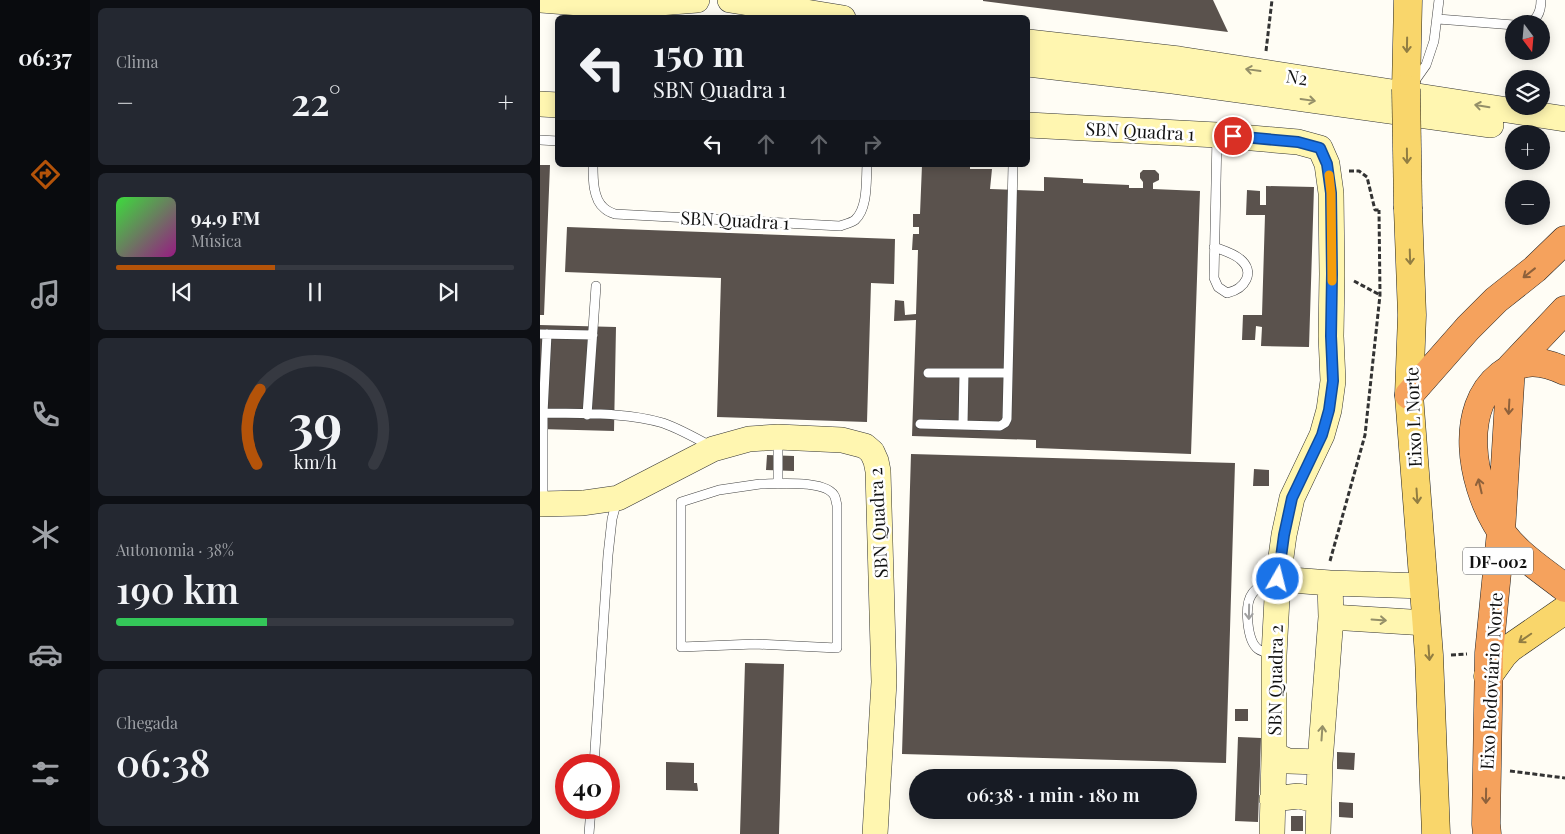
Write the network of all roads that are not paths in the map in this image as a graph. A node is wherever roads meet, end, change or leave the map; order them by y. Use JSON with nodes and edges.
{"nodes":[{"id":1,"x":540,"y":0,"type":"edge"},
{"id":2,"x":697,"y":0,"type":"edge"},
{"id":3,"x":730,"y":0,"type":"edge"},
{"id":4,"x":1408,"y":0,"type":"edge"},
{"id":5,"x":1439,"y":0,"type":"edge"},
{"id":6,"x":1541,"y":0,"type":"edge"},
{"id":7,"x":620,"y":6,"type":"junction"},
{"id":8,"x":649,"y":15,"type":"edge"},
{"id":9,"x":824,"y":15,"type":"edge"},
{"id":10,"x":1538,"y":15,"type":"edge"},
{"id":11,"x":1438,"y":19,"type":"junction"},
{"id":12,"x":1505,"y":24,"type":"edge"},
{"id":13,"x":1030,"y":42,"type":"edge"},
{"id":14,"x":1179,"y":59,"type":"junction"},
{"id":15,"x":1030,"y":61,"type":"edge"},
{"id":16,"x":1030,"y":62,"type":"edge"},
{"id":17,"x":1406,"y":91,"type":"junction"},
{"id":18,"x":540,"y":104,"type":"edge"},
{"id":19,"x":555,"y":105,"type":"edge"},
{"id":20,"x":1565,"y":119,"type":"edge"},
{"id":21,"x":1030,"y":125,"type":"edge"},
{"id":22,"x":1217,"y":135,"type":"junction"},
{"id":23,"x":1565,"y":135,"type":"edge"},
{"id":24,"x":540,"y":140,"type":"edge"},
{"id":25,"x":555,"y":141,"type":"edge"},
{"id":26,"x":593,"y":167,"type":"edge"},
{"id":27,"x":867,"y":167,"type":"edge"},
{"id":28,"x":1013,"y":167,"type":"edge"},
{"id":29,"x":1565,"y":240,"type":"edge"},
{"id":30,"x":1214,"y":247,"type":"junction"},
{"id":31,"x":596,"y":286,"type":"dead end"},
{"id":32,"x":1565,"y":310,"type":"edge"},
{"id":33,"x":544,"y":334,"type":"edge"},
{"id":34,"x":593,"y":335,"type":"junction"},
{"id":35,"x":1511,"y":367,"type":"junction"},
{"id":36,"x":1565,"y":371,"type":"edge"},
{"id":37,"x":928,"y":373,"type":"dead end"},
{"id":38,"x":964,"y":373,"type":"junction"},
{"id":39,"x":1007,"y":373,"type":"junction"},
{"id":40,"x":1409,"y":395,"type":"junction"},
{"id":41,"x":544,"y":413,"type":"junction"},
{"id":42,"x":587,"y":414,"type":"junction"},
{"id":43,"x":920,"y":424,"type":"dead end"},
{"id":44,"x":963,"y":425,"type":"junction"},
{"id":45,"x":778,"y":438,"type":"junction"},
{"id":46,"x":713,"y":448,"type":"junction"},
{"id":47,"x":778,"y":484,"type":"junction"},
{"id":48,"x":618,"y":498,"type":"junction"},
{"id":49,"x":542,"y":504,"type":"edge"},
{"id":50,"x":1501,"y":532,"type":"junction"},
{"id":51,"x":1278,"y":579,"type":"junction"},
{"id":52,"x":1327,"y":583,"type":"junction"},
{"id":53,"x":1424,"y":586,"type":"junction"},
{"id":54,"x":1565,"y":588,"type":"edge"},
{"id":55,"x":1565,"y":610,"type":"edge"},
{"id":56,"x":1331,"y":617,"type":"junction"},
{"id":57,"x":1426,"y":623,"type":"junction"},
{"id":58,"x":1488,"y":676,"type":"junction"},
{"id":59,"x":595,"y":754,"type":"edge"},
{"id":60,"x":1274,"y":756,"type":"junction"},
{"id":61,"x":1320,"y":762,"type":"junction"},
{"id":62,"x":1272,"y":799,"type":"junction"},
{"id":63,"x":1318,"y":801,"type":"junction"},
{"id":64,"x":590,"y":819,"type":"edge"},
{"id":65,"x":1436,"y":833,"type":"edge"},
{"id":66,"x":589,"y":834,"type":"edge"},
{"id":67,"x":875,"y":834,"type":"edge"},
{"id":68,"x":1272,"y":834,"type":"edge"},
{"id":69,"x":1318,"y":834,"type":"edge"},
{"id":70,"x":1487,"y":834,"type":"edge"}],
"edges":[{"from":1,"to":7,"type":"street"},
{"from":2,"to":7,"type":"street"},
{"from":3,"to":9,"type":"street"},
{"from":4,"to":17,"type":"main road","name":"Eixo L Norte","one_way":true},
{"from":5,"to":11,"type":"lane"},
{"from":6,"to":10,"type":"lane"},
{"from":7,"to":8,"type":"street"},
{"from":11,"to":12,"type":"lane"},
{"from":11,"to":17,"type":"lane"},
{"from":13,"to":14,"type":"street","name":"N2"},
{"from":14,"to":15,"type":"street"},
{"from":20,"to":14,"type":"street","name":"N2","one_way":true},
{"from":16,"to":23,"type":"street","name":"N2","one_way":true},
{"from":17,"to":40,"type":"main road","name":"Eixo L Norte","one_way":true,"bridge":true},
{"from":18,"to":19,"type":"street"},
{"from":21,"to":22,"type":"street","name":"SBN Quadra 1"},
{"from":22,"to":30,"type":"lane"},
{"from":22,"to":51,"type":"street","name":"SBN Quadra 1"},
{"from":24,"to":25,"type":"lane"},
{"from":26,"to":27,"type":"lane","name":"SBN Quadra 1"},
{"from":28,"to":39,"type":"lane"},
{"from":29,"to":40,"type":"highway","one_way":true},
{"from":30,"to":30,"type":"lane"},
{"from":31,"to":34,"type":"lane"},
{"from":32,"to":35,"type":"highway"},
{"from":33,"to":34,"type":"lane"},
{"from":33,"to":41,"type":"lane"},
{"from":34,"to":42,"type":"lane"},
{"from":35,"to":36,"type":"highway"},
{"from":35,"to":50,"type":"highway"},
{"from":37,"to":38,"type":"lane"},
{"from":38,"to":39,"type":"lane"},
{"from":38,"to":44,"type":"lane"},
{"from":39,"to":44,"type":"lane"},
{"from":40,"to":53,"type":"main road","name":"Eixo L Norte","one_way":true},
{"from":41,"to":42,"type":"lane"},
{"from":41,"to":49,"type":"lane"},
{"from":42,"to":46,"type":"lane"},
{"from":43,"to":44,"type":"lane"},
{"from":45,"to":46,"type":"street","name":"SBN Quadra 2"},
{"from":45,"to":47,"type":"lane"},
{"from":45,"to":67,"type":"street","name":"SBN Quadra 2"},
{"from":46,"to":48,"type":"street","name":"SBN Quadra 2"},
{"from":47,"to":47,"type":"lane"},
{"from":48,"to":49,"type":"street","name":"SBN Quadra 2"},
{"from":48,"to":59,"type":"lane"},
{"from":50,"to":54,"type":"highway"},
{"from":50,"to":58,"type":"highway","name":"Eixo Rodoviário Norte","number":"DF-002"},
{"from":51,"to":52,"type":"street"},
{"from":51,"to":60,"type":"street","name":"SBN Quadra 2","one_way":true},
{"from":52,"to":53,"type":"street"},
{"from":52,"to":56,"type":"street"},
{"from":53,"to":57,"type":"main road","name":"Eixo L Norte"},
{"from":55,"to":58,"type":"main road","one_way":true},
{"from":56,"to":57,"type":"street","one_way":true},
{"from":61,"to":56,"type":"street","one_way":true},
{"from":57,"to":65,"type":"main road","name":"Eixo L Norte","one_way":true},
{"from":58,"to":70,"type":"highway","name":"Eixo Rodoviário Norte","number":"DF-002","one_way":true},
{"from":60,"to":61,"type":"street"},
{"from":60,"to":62,"type":"street","name":"SBN Quadra 2"},
{"from":61,"to":63,"type":"street"},
{"from":62,"to":63,"type":"street"},
{"from":62,"to":68,"type":"street","name":"SBN Quadra 2"},
{"from":63,"to":69,"type":"street"},
{"from":64,"to":66,"type":"lane"}]}
